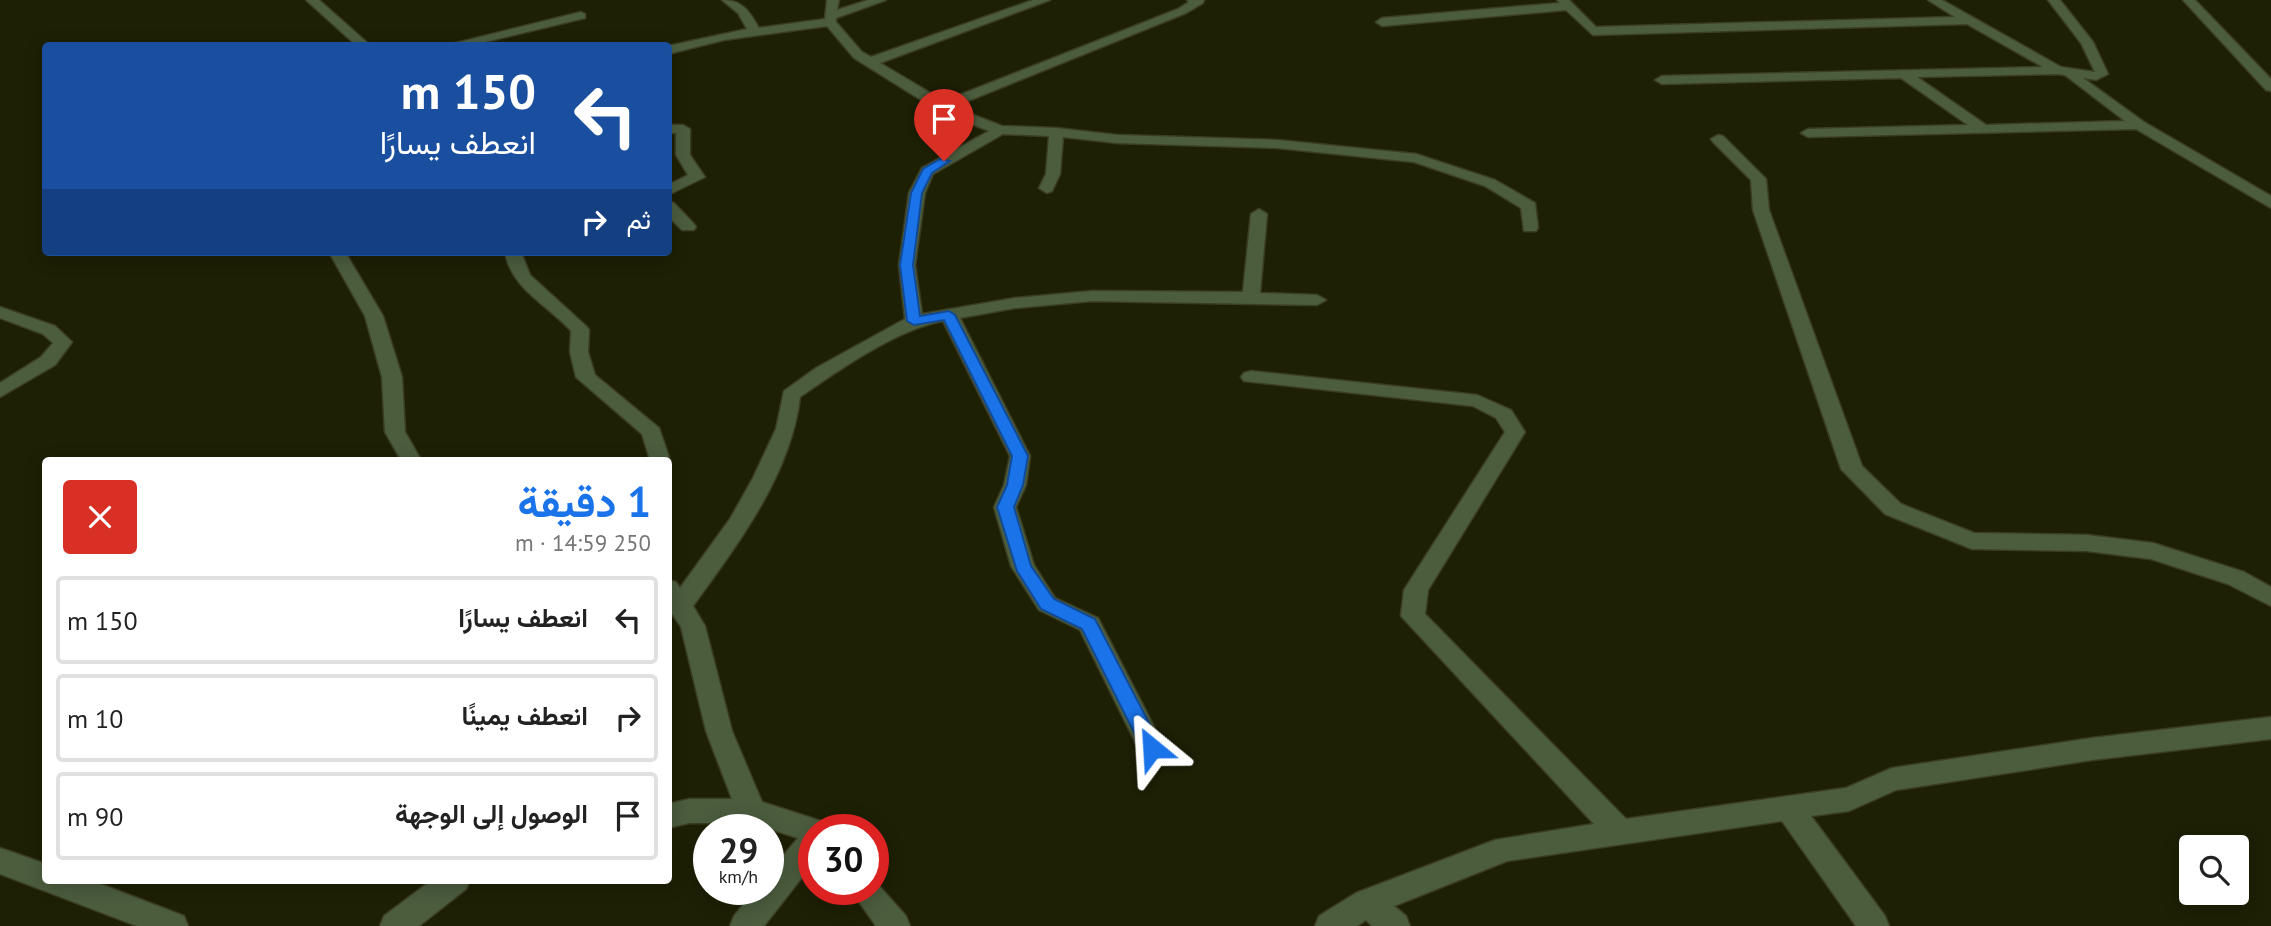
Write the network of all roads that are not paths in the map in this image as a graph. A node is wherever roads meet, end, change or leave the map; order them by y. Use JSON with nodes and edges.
{"nodes":[{"id":1,"x":312,"y":0,"type":"edge"},
{"id":2,"x":728,"y":0,"type":"edge"},
{"id":3,"x":832,"y":0,"type":"edge"},
{"id":4,"x":880,"y":0,"type":"edge"},
{"id":5,"x":1044,"y":0,"type":"edge"},
{"id":6,"x":1193,"y":0,"type":"edge"},
{"id":7,"x":1934,"y":0,"type":"edge"},
{"id":8,"x":2054,"y":0,"type":"edge"},
{"id":9,"x":2189,"y":0,"type":"edge"},
{"id":10,"x":1565,"y":3,"type":"edge"},
{"id":11,"x":581,"y":16,"type":"dead end"},
{"id":12,"x":830,"y":19,"type":"junction"},
{"id":13,"x":1970,"y":20,"type":"junction"},
{"id":14,"x":1382,"y":22,"type":"dead end"},
{"id":15,"x":755,"y":32,"type":"junction"},
{"id":16,"x":360,"y":42,"type":"edge"},
{"id":17,"x":467,"y":42,"type":"edge"},
{"id":18,"x":672,"y":49,"type":"edge"},
{"id":19,"x":870,"y":62,"type":"junction"},
{"id":20,"x":2064,"y":72,"type":"junction"},
{"id":21,"x":1904,"y":74,"type":"junction"},
{"id":22,"x":1662,"y":80,"type":"dead end"},
{"id":23,"x":2271,"y":87,"type":"edge"},
{"id":24,"x":942,"y":107,"type":"junction"},
{"id":25,"x":2139,"y":124,"type":"junction"},
{"id":26,"x":672,"y":129,"type":"edge"},
{"id":27,"x":1983,"y":129,"type":"junction"},
{"id":28,"x":1000,"y":130,"type":"junction"},
{"id":29,"x":1056,"y":132,"type":"junction"},
{"id":30,"x":1808,"y":134,"type":"dead end"},
{"id":31,"x":1718,"y":139,"type":"dead end"},
{"id":32,"x":1047,"y":188,"type":"dead end"},
{"id":33,"x":672,"y":189,"type":"edge"},
{"id":34,"x":2253,"y":193,"type":"junction"},
{"id":35,"x":2271,"y":193,"type":"edge"},
{"id":36,"x":2271,"y":203,"type":"edge"},
{"id":37,"x":672,"y":210,"type":"edge"},
{"id":38,"x":1259,"y":214,"type":"dead end"},
{"id":39,"x":688,"y":227,"type":"dead end"},
{"id":40,"x":1530,"y":228,"type":"dead end"},
{"id":41,"x":339,"y":256,"type":"edge"},
{"id":42,"x":513,"y":256,"type":"edge"},
{"id":43,"x":1251,"y":298,"type":"junction"},
{"id":44,"x":1317,"y":300,"type":"dead end"},
{"id":45,"x":0,"y":312,"type":"edge"},
{"id":46,"x":949,"y":315,"type":"junction"},
{"id":47,"x":914,"y":321,"type":"junction"},
{"id":48,"x":1251,"y":377,"type":"dead end"},
{"id":49,"x":0,"y":391,"type":"edge"},
{"id":50,"x":409,"y":457,"type":"edge"},
{"id":51,"x":659,"y":457,"type":"edge"},
{"id":52,"x":674,"y":597,"type":"edge"},
{"id":53,"x":2271,"y":598,"type":"edge"},
{"id":54,"x":2271,"y":728,"type":"edge"},
{"id":55,"x":1152,"y":748,"type":"dead end"},
{"id":56,"x":1789,"y":808,"type":"junction"},
{"id":57,"x":751,"y":811,"type":"junction"},
{"id":58,"x":672,"y":815,"type":"edge"},
{"id":59,"x":798,"y":826,"type":"edge"},
{"id":60,"x":1620,"y":832,"type":"junction"},
{"id":61,"x":798,"y":860,"type":"edge"},
{"id":62,"x":5,"y":869,"type":"edge"},
{"id":63,"x":42,"y":876,"type":"edge"},
{"id":64,"x":64,"y":884,"type":"edge"},
{"id":65,"x":451,"y":884,"type":"edge"},
{"id":66,"x":1367,"y":902,"type":"junction"},
{"id":67,"x":878,"y":905,"type":"edge"},
{"id":68,"x":173,"y":926,"type":"edge"},
{"id":69,"x":395,"y":926,"type":"edge"},
{"id":70,"x":745,"y":926,"type":"edge"},
{"id":71,"x":895,"y":926,"type":"edge"},
{"id":72,"x":1330,"y":926,"type":"edge"},
{"id":73,"x":1395,"y":926,"type":"edge"},
{"id":74,"x":1874,"y":926,"type":"edge"}],
"edges":[{"from":1,"to":16,"type":"street"},
{"from":2,"to":15,"type":"street"},
{"from":3,"to":12,"type":"street"},
{"from":4,"to":12,"type":"street"},
{"from":5,"to":19,"type":"street"},
{"from":6,"to":24,"type":"street"},
{"from":7,"to":13,"type":"street"},
{"from":8,"to":20,"type":"street"},
{"from":9,"to":23,"type":"street"},
{"from":10,"to":13,"type":"street"},
{"from":10,"to":14,"type":"street"},
{"from":11,"to":17,"type":"street"},
{"from":12,"to":15,"type":"street"},
{"from":12,"to":19,"type":"street"},
{"from":13,"to":20,"type":"street"},
{"from":15,"to":18,"type":"street"},
{"from":19,"to":24,"type":"street"},
{"from":20,"to":21,"type":"street"},
{"from":20,"to":25,"type":"street"},
{"from":21,"to":22,"type":"street"},
{"from":21,"to":27,"type":"street"},
{"from":24,"to":28,"type":"street"},
{"from":25,"to":27,"type":"street"},
{"from":25,"to":34,"type":"street"},
{"from":26,"to":33,"type":"street"},
{"from":27,"to":30,"type":"street"},
{"from":28,"to":29,"type":"street"},
{"from":28,"to":47,"type":"street"},
{"from":29,"to":32,"type":"street"},
{"from":29,"to":40,"type":"street"},
{"from":31,"to":53,"type":"street"},
{"from":34,"to":35,"type":"street"},
{"from":34,"to":36,"type":"street"},
{"from":37,"to":39,"type":"street"},
{"from":38,"to":43,"type":"street"},
{"from":41,"to":50,"type":"street"},
{"from":42,"to":51,"type":"street"},
{"from":43,"to":44,"type":"street"},
{"from":43,"to":46,"type":"street"},
{"from":45,"to":49,"type":"street"},
{"from":46,"to":47,"type":"street"},
{"from":46,"to":55,"type":"street"},
{"from":47,"to":52,"type":"street"},
{"from":48,"to":60,"type":"street"},
{"from":52,"to":57,"type":"street"},
{"from":54,"to":56,"type":"street"},
{"from":56,"to":60,"type":"street"},
{"from":56,"to":74,"type":"street"},
{"from":57,"to":58,"type":"street"},
{"from":57,"to":59,"type":"street"},
{"from":60,"to":66,"type":"street"},
{"from":61,"to":70,"type":"street"},
{"from":62,"to":63,"type":"street"},
{"from":64,"to":68,"type":"street"},
{"from":65,"to":69,"type":"street"},
{"from":66,"to":72,"type":"street"},
{"from":66,"to":73,"type":"street"},
{"from":67,"to":71,"type":"street"}]}
